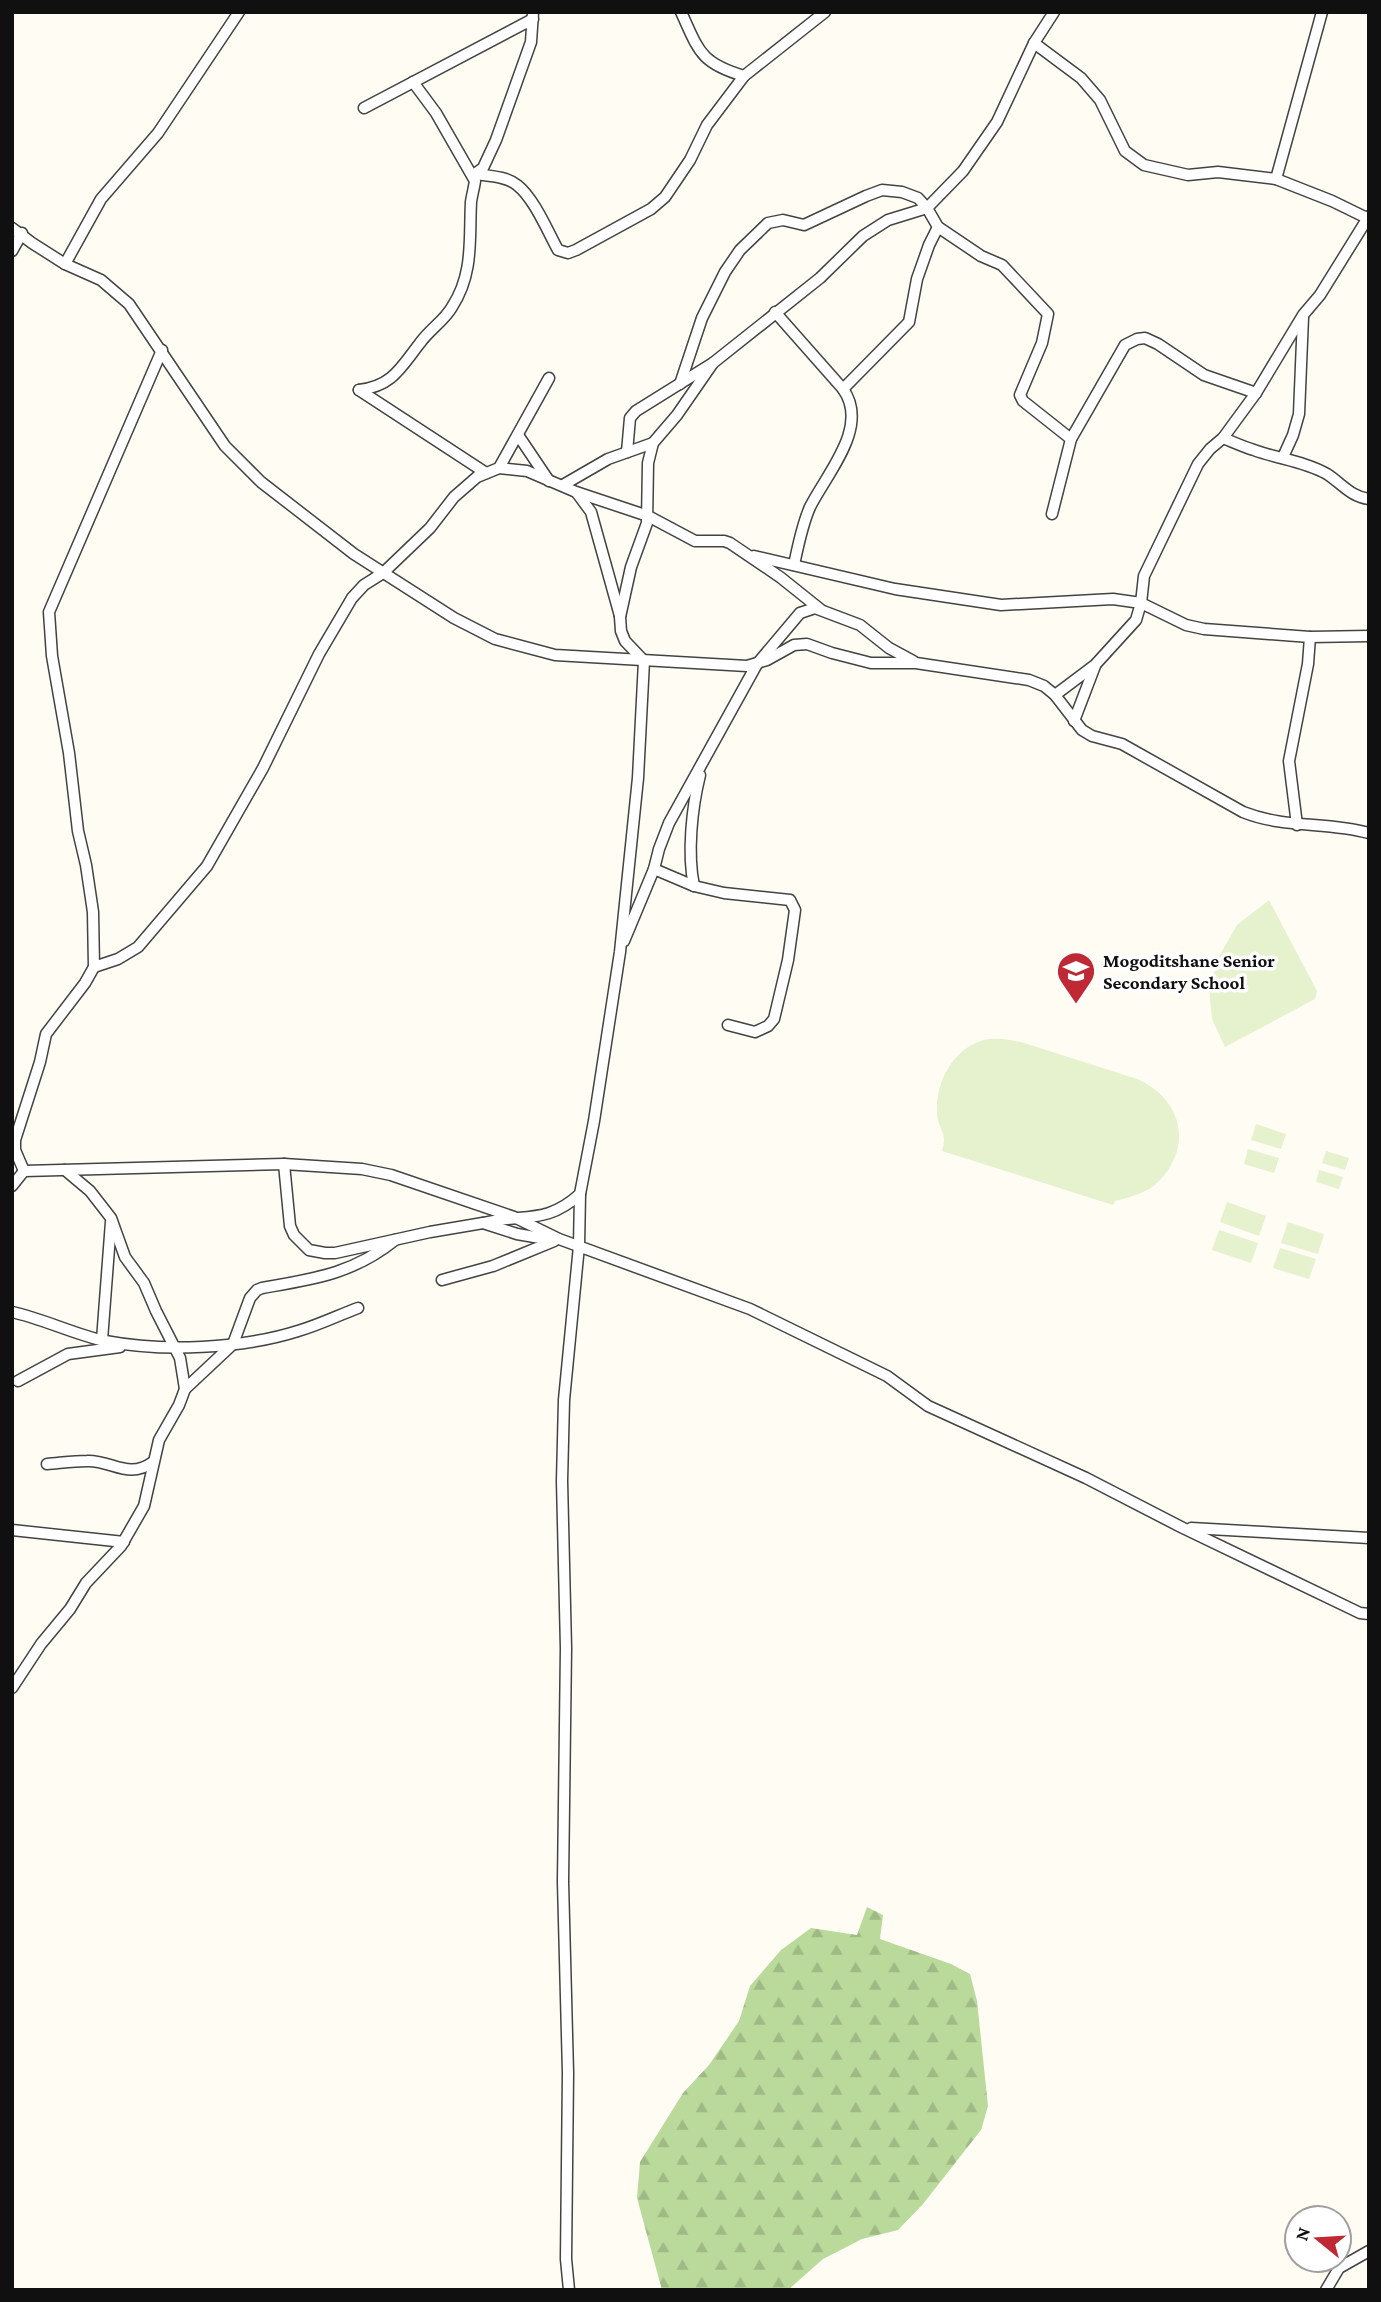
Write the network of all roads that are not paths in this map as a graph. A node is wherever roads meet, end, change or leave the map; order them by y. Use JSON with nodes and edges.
{"nodes":[{"id":1,"x":239,"y":12,"type":"edge"},
{"id":2,"x":681,"y":12,"type":"edge"},
{"id":3,"x":825,"y":12,"type":"edge"},
{"id":4,"x":1054,"y":12,"type":"edge"},
{"id":5,"x":1322,"y":12,"type":"edge"},
{"id":6,"x":533,"y":16,"type":"edge"},
{"id":7,"x":1034,"y":43,"type":"junction"},
{"id":8,"x":744,"y":76,"type":"junction"},
{"id":9,"x":413,"y":82,"type":"junction"},
{"id":10,"x":364,"y":108,"type":"dead end"},
{"id":11,"x":474,"y":175,"type":"junction"},
{"id":12,"x":1276,"y":179,"type":"junction"},
{"id":13,"x":927,"y":208,"type":"junction"},
{"id":14,"x":1368,"y":218,"type":"edge"},
{"id":15,"x":938,"y":227,"type":"junction"},
{"id":16,"x":17,"y":230,"type":"edge"},
{"id":17,"x":12,"y":251,"type":"edge"},
{"id":18,"x":65,"y":264,"type":"junction"},
{"id":19,"x":775,"y":313,"type":"junction"},
{"id":20,"x":1303,"y":315,"type":"junction"},
{"id":21,"x":162,"y":350,"type":"junction"},
{"id":22,"x":713,"y":363,"type":"junction"},
{"id":23,"x":549,"y":377,"type":"dead end"},
{"id":24,"x":680,"y":384,"type":"junction"},
{"id":25,"x":843,"y":389,"type":"junction"},
{"id":26,"x":1256,"y":393,"type":"junction"},
{"id":27,"x":518,"y":435,"type":"junction"},
{"id":28,"x":1223,"y":438,"type":"junction"},
{"id":29,"x":1072,"y":439,"type":"junction"},
{"id":30,"x":653,"y":443,"type":"junction"},
{"id":31,"x":627,"y":452,"type":"junction"},
{"id":32,"x":1283,"y":457,"type":"junction"},
{"id":33,"x":499,"y":468,"type":"junction"},
{"id":34,"x":486,"y":473,"type":"junction"},
{"id":35,"x":549,"y":481,"type":"junction"},
{"id":36,"x":563,"y":485,"type":"junction"},
{"id":37,"x":576,"y":492,"type":"junction"},
{"id":38,"x":1369,"y":499,"type":"edge"},
{"id":39,"x":1052,"y":514,"type":"dead end"},
{"id":40,"x":648,"y":516,"type":"junction"},
{"id":41,"x":746,"y":555,"type":"junction"},
{"id":42,"x":794,"y":565,"type":"junction"},
{"id":43,"x":383,"y":573,"type":"junction"},
{"id":44,"x":1140,"y":603,"type":"junction"},
{"id":45,"x":820,"y":609,"type":"junction"},
{"id":46,"x":620,"y":617,"type":"junction"},
{"id":47,"x":1369,"y":636,"type":"edge"},
{"id":48,"x":1310,"y":637,"type":"junction"},
{"id":49,"x":643,"y":662,"type":"junction"},
{"id":50,"x":916,"y":663,"type":"junction"},
{"id":51,"x":757,"y":664,"type":"junction"},
{"id":52,"x":1095,"y":665,"type":"junction"},
{"id":53,"x":1055,"y":695,"type":"junction"},
{"id":54,"x":1074,"y":721,"type":"junction"},
{"id":55,"x":704,"y":761,"type":"junction"},
{"id":56,"x":1297,"y":825,"type":"junction"},
{"id":57,"x":1369,"y":833,"type":"edge"},
{"id":58,"x":654,"y":869,"type":"junction"},
{"id":59,"x":694,"y":886,"type":"junction"},
{"id":60,"x":620,"y":951,"type":"junction"},
{"id":61,"x":94,"y":967,"type":"junction"},
{"id":62,"x":728,"y":1025,"type":"dead end"},
{"id":63,"x":284,"y":1164,"type":"junction"},
{"id":64,"x":65,"y":1170,"type":"junction"},
{"id":65,"x":24,"y":1171,"type":"junction"},
{"id":66,"x":12,"y":1185,"type":"edge"},
{"id":67,"x":580,"y":1194,"type":"junction"},
{"id":68,"x":514,"y":1217,"type":"junction"},
{"id":69,"x":111,"y":1218,"type":"junction"},
{"id":70,"x":482,"y":1223,"type":"junction"},
{"id":71,"x":395,"y":1240,"type":"junction"},
{"id":72,"x":557,"y":1240,"type":"junction"},
{"id":73,"x":579,"y":1246,"type":"junction"},
{"id":74,"x":442,"y":1280,"type":"dead end"},
{"id":75,"x":358,"y":1308,"type":"dead end"},
{"id":76,"x":12,"y":1312,"type":"edge"},
{"id":77,"x":102,"y":1340,"type":"junction"},
{"id":78,"x":134,"y":1345,"type":"junction"},
{"id":79,"x":233,"y":1345,"type":"junction"},
{"id":80,"x":174,"y":1348,"type":"junction"},
{"id":81,"x":18,"y":1381,"type":"dead end"},
{"id":82,"x":185,"y":1389,"type":"junction"},
{"id":83,"x":153,"y":1462,"type":"junction"},
{"id":84,"x":47,"y":1464,"type":"dead end"},
{"id":85,"x":1183,"y":1528,"type":"junction"},
{"id":86,"x":12,"y":1531,"type":"edge"},
{"id":87,"x":1369,"y":1538,"type":"edge"},
{"id":88,"x":124,"y":1542,"type":"junction"},
{"id":89,"x":1369,"y":1614,"type":"edge"},
{"id":90,"x":12,"y":1688,"type":"edge"},
{"id":91,"x":1369,"y":2252,"type":"edge"},
{"id":92,"x":569,"y":2290,"type":"edge"},
{"id":93,"x":1326,"y":2290,"type":"edge"}],
"edges":[{"from":1,"to":18,"type":"street"},
{"from":2,"to":8,"type":"street"},
{"from":3,"to":8,"type":"street"},
{"from":4,"to":7,"type":"street"},
{"from":5,"to":12,"type":"street"},
{"from":6,"to":9,"type":"street"},
{"from":6,"to":11,"type":"street"},
{"from":7,"to":12,"type":"street"},
{"from":7,"to":13,"type":"street"},
{"from":8,"to":11,"type":"street"},
{"from":9,"to":10,"type":"street"},
{"from":9,"to":11,"type":"street"},
{"from":11,"to":34,"type":"street"},
{"from":12,"to":14,"type":"street"},
{"from":13,"to":15,"type":"street"},
{"from":13,"to":19,"type":"street"},
{"from":13,"to":24,"type":"street"},
{"from":14,"to":20,"type":"street"},
{"from":15,"to":25,"type":"street"},
{"from":15,"to":29,"type":"street"},
{"from":16,"to":17,"type":"street"},
{"from":16,"to":18,"type":"street"},
{"from":18,"to":21,"type":"street"},
{"from":19,"to":22,"type":"street"},
{"from":19,"to":25,"type":"street"},
{"from":20,"to":26,"type":"street"},
{"from":20,"to":32,"type":"street"},
{"from":21,"to":43,"type":"street"},
{"from":21,"to":61,"type":"street"},
{"from":22,"to":24,"type":"street"},
{"from":22,"to":30,"type":"street"},
{"from":23,"to":27,"type":"street"},
{"from":24,"to":31,"type":"street"},
{"from":25,"to":42,"type":"street"},
{"from":26,"to":28,"type":"street"},
{"from":26,"to":29,"type":"street"},
{"from":27,"to":33,"type":"street"},
{"from":27,"to":35,"type":"street"},
{"from":28,"to":32,"type":"street"},
{"from":28,"to":44,"type":"street"},
{"from":29,"to":39,"type":"street"},
{"from":30,"to":31,"type":"street"},
{"from":30,"to":40,"type":"street"},
{"from":31,"to":36,"type":"street"},
{"from":32,"to":38,"type":"street"},
{"from":33,"to":34,"type":"street"},
{"from":33,"to":35,"type":"street"},
{"from":34,"to":43,"type":"street"},
{"from":35,"to":36,"type":"street"},
{"from":36,"to":37,"type":"street"},
{"from":37,"to":40,"type":"street"},
{"from":37,"to":46,"type":"street"},
{"from":40,"to":41,"type":"street"},
{"from":40,"to":46,"type":"street"},
{"from":41,"to":42,"type":"street"},
{"from":41,"to":45,"type":"street"},
{"from":42,"to":44,"type":"street"},
{"from":43,"to":49,"type":"street"},
{"from":43,"to":61,"type":"street"},
{"from":44,"to":48,"type":"street"},
{"from":44,"to":52,"type":"street"},
{"from":45,"to":50,"type":"street"},
{"from":45,"to":51,"type":"street"},
{"from":46,"to":49,"type":"street"},
{"from":47,"to":48,"type":"street"},
{"from":48,"to":56,"type":"street"},
{"from":49,"to":51,"type":"street"},
{"from":49,"to":60,"type":"street"},
{"from":50,"to":51,"type":"street"},
{"from":50,"to":53,"type":"street"},
{"from":51,"to":55,"type":"street"},
{"from":52,"to":53,"type":"street"},
{"from":52,"to":54,"type":"street"},
{"from":53,"to":54,"type":"street"},
{"from":54,"to":56,"type":"street"},
{"from":55,"to":58,"type":"street"},
{"from":55,"to":59,"type":"street"},
{"from":56,"to":57,"type":"street"},
{"from":58,"to":59,"type":"street"},
{"from":58,"to":60,"type":"street"},
{"from":59,"to":62,"type":"street"},
{"from":60,"to":67,"type":"street"},
{"from":61,"to":65,"type":"street"},
{"from":63,"to":64,"type":"street"},
{"from":63,"to":68,"type":"street"},
{"from":63,"to":71,"type":"street"},
{"from":64,"to":65,"type":"street"},
{"from":64,"to":69,"type":"street"},
{"from":65,"to":66,"type":"street"},
{"from":67,"to":68,"type":"street"},
{"from":67,"to":73,"type":"street"},
{"from":68,"to":70,"type":"street"},
{"from":68,"to":72,"type":"street"},
{"from":69,"to":77,"type":"street"},
{"from":69,"to":80,"type":"street"},
{"from":70,"to":71,"type":"street"},
{"from":70,"to":72,"type":"street"},
{"from":71,"to":79,"type":"street"},
{"from":72,"to":73,"type":"street"},
{"from":72,"to":74,"type":"street"},
{"from":73,"to":85,"type":"street"},
{"from":73,"to":92,"type":"street"},
{"from":75,"to":79,"type":"street"},
{"from":76,"to":77,"type":"street"},
{"from":77,"to":78,"type":"street"},
{"from":78,"to":80,"type":"street"},
{"from":78,"to":81,"type":"street"},
{"from":79,"to":80,"type":"street"},
{"from":79,"to":82,"type":"street"},
{"from":80,"to":82,"type":"street"},
{"from":82,"to":83,"type":"street"},
{"from":83,"to":84,"type":"street"},
{"from":83,"to":88,"type":"street"},
{"from":85,"to":87,"type":"street"},
{"from":85,"to":89,"type":"street"},
{"from":86,"to":88,"type":"street"},
{"from":88,"to":90,"type":"street"},
{"from":91,"to":93,"type":"street"}]}
